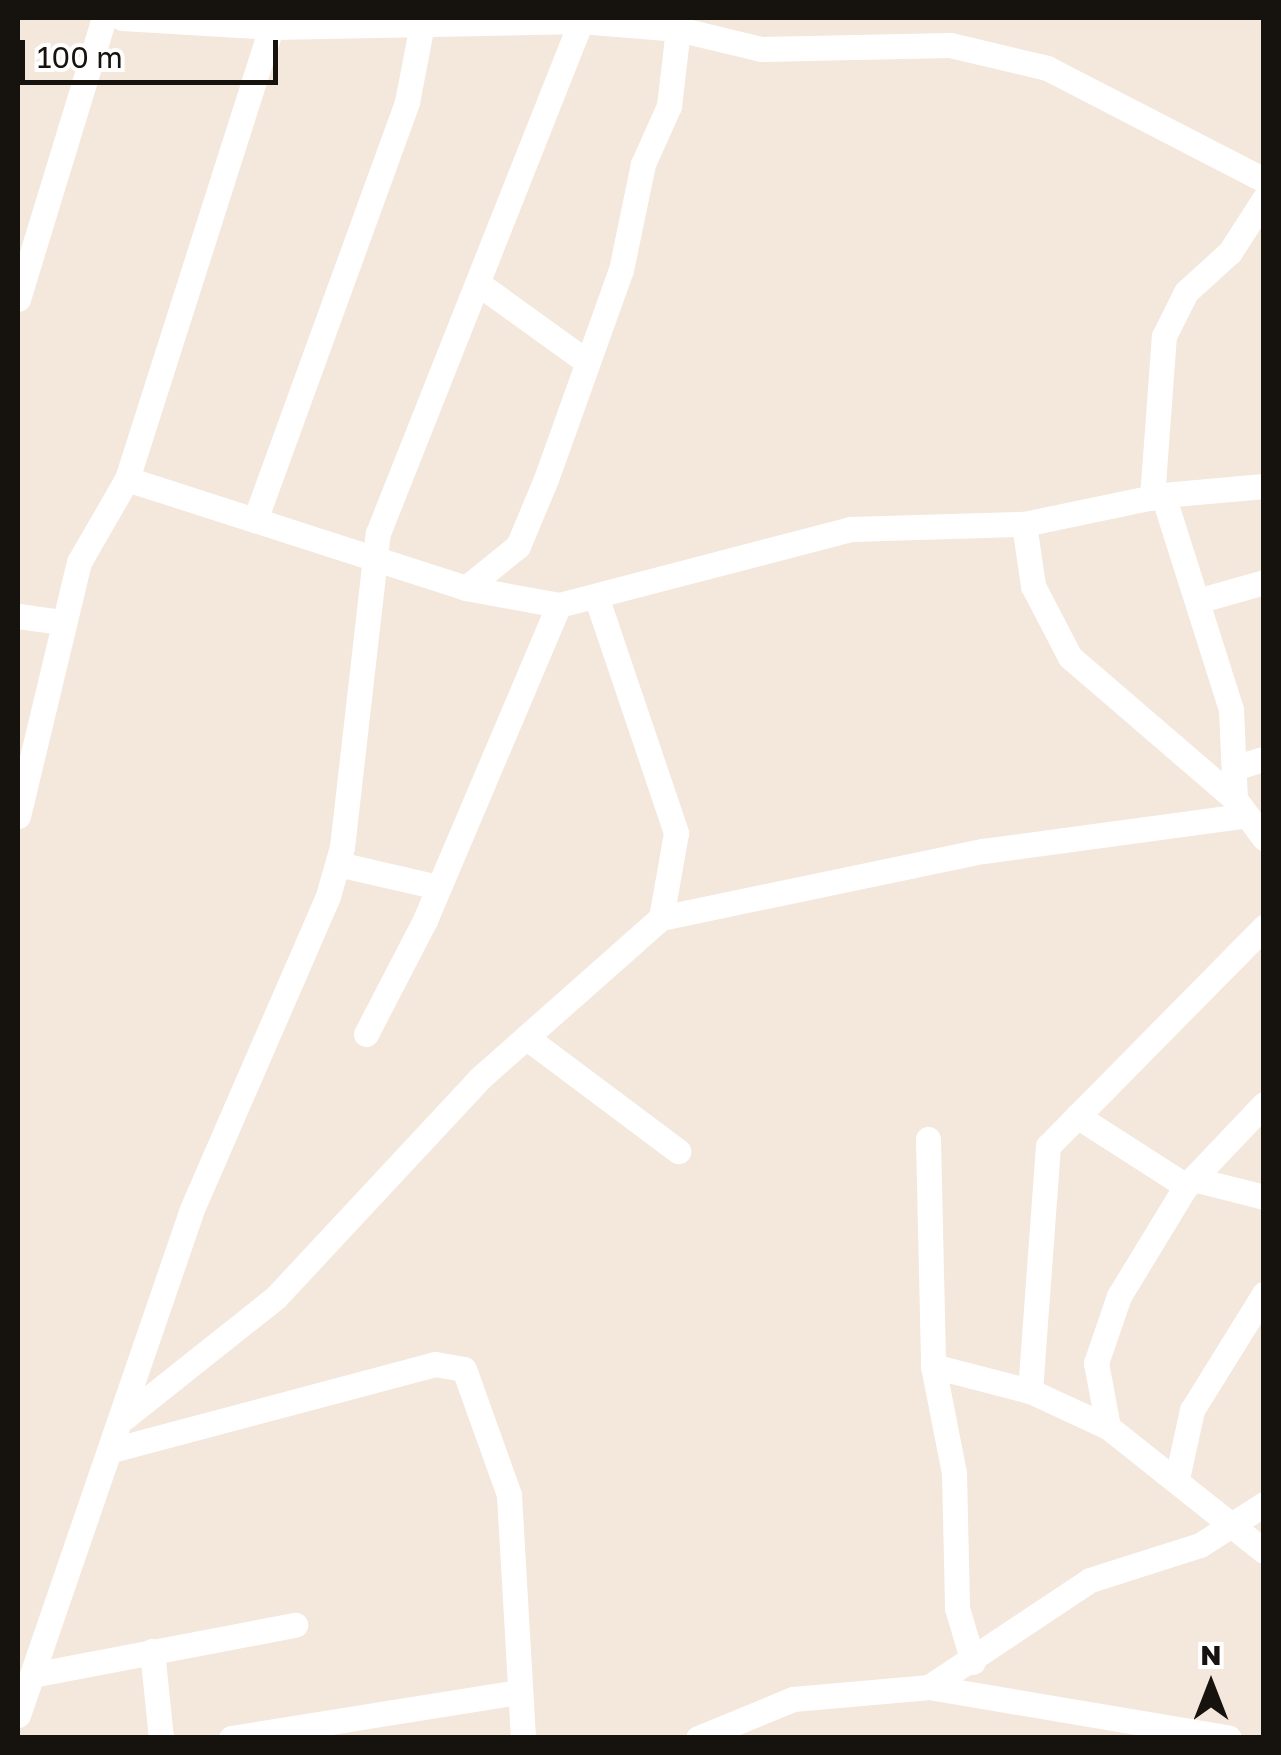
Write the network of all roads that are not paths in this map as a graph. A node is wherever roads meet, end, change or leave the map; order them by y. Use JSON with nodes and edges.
{"nodes":[{"id":1,"x":104,"y":18,"type":"edge"},
{"id":2,"x":138,"y":18,"type":"edge"},
{"id":3,"x":581,"y":21,"type":"junction"},
{"id":4,"x":273,"y":22,"type":"edge"},
{"id":5,"x":413,"y":22,"type":"edge"},
{"id":6,"x":678,"y":29,"type":"junction"},
{"id":7,"x":1264,"y":180,"type":"edge"},
{"id":8,"x":1264,"y":198,"type":"edge"},
{"id":9,"x":478,"y":284,"type":"junction"},
{"id":10,"x":18,"y":299,"type":"edge"},
{"id":11,"x":583,"y":359,"type":"junction"},
{"id":12,"x":127,"y":480,"type":"junction"},
{"id":13,"x":1264,"y":486,"type":"edge"},
{"id":14,"x":1158,"y":496,"type":"junction"},
{"id":15,"x":255,"y":520,"type":"junction"},
{"id":16,"x":1024,"y":524,"type":"junction"},
{"id":17,"x":374,"y":559,"type":"junction"},
{"id":18,"x":1264,"y":582,"type":"edge"},
{"id":19,"x":466,"y":588,"type":"junction"},
{"id":20,"x":598,"y":602,"type":"junction"},
{"id":21,"x":1198,"y":602,"type":"junction"},
{"id":22,"x":559,"y":605,"type":"junction"},
{"id":23,"x":18,"y":616,"type":"edge"},
{"id":24,"x":61,"y":622,"type":"junction"},
{"id":25,"x":1264,"y":759,"type":"edge"},
{"id":26,"x":1237,"y":766,"type":"junction"},
{"id":27,"x":1238,"y":808,"type":"junction"},
{"id":28,"x":18,"y":816,"type":"edge"},
{"id":29,"x":1264,"y":838,"type":"edge"},
{"id":30,"x":338,"y":864,"type":"junction"},
{"id":31,"x":438,"y":887,"type":"junction"},
{"id":32,"x":662,"y":918,"type":"junction"},
{"id":33,"x":1264,"y":927,"type":"edge"},
{"id":34,"x":366,"y":1034,"type":"dead end"},
{"id":35,"x":528,"y":1038,"type":"junction"},
{"id":36,"x":1264,"y":1104,"type":"edge"},
{"id":37,"x":1077,"y":1116,"type":"junction"},
{"id":38,"x":928,"y":1139,"type":"dead end"},
{"id":39,"x":678,"y":1151,"type":"dead end"},
{"id":40,"x":1190,"y":1183,"type":"junction"},
{"id":41,"x":1264,"y":1198,"type":"edge"},
{"id":42,"x":1264,"y":1294,"type":"edge"},
{"id":43,"x":933,"y":1366,"type":"junction"},
{"id":44,"x":1030,"y":1391,"type":"junction"},
{"id":45,"x":124,"y":1418,"type":"junction"},
{"id":46,"x":1108,"y":1426,"type":"junction"},
{"id":47,"x":112,"y":1450,"type":"junction"},
{"id":48,"x":1178,"y":1474,"type":"junction"},
{"id":49,"x":1264,"y":1504,"type":"edge"},
{"id":50,"x":1235,"y":1528,"type":"junction"},
{"id":51,"x":1264,"y":1551,"type":"edge"},
{"id":52,"x":296,"y":1625,"type":"dead end"},
{"id":53,"x":152,"y":1650,"type":"junction"},
{"id":54,"x":973,"y":1662,"type":"junction"},
{"id":55,"x":32,"y":1675,"type":"junction"},
{"id":56,"x":929,"y":1687,"type":"junction"},
{"id":57,"x":519,"y":1692,"type":"junction"},
{"id":58,"x":18,"y":1714,"type":"edge"},
{"id":59,"x":1220,"y":1736,"type":"edge"},
{"id":60,"x":162,"y":1738,"type":"edge"},
{"id":61,"x":231,"y":1738,"type":"edge"},
{"id":62,"x":524,"y":1738,"type":"edge"},
{"id":63,"x":698,"y":1738,"type":"edge"}],
"edges":[{"from":1,"to":10,"type":"street"},
{"from":2,"to":4,"type":"street"},
{"from":3,"to":5,"type":"street"},
{"from":3,"to":6,"type":"street"},
{"from":3,"to":9,"type":"street"},
{"from":4,"to":5,"type":"street"},
{"from":4,"to":12,"type":"street"},
{"from":5,"to":15,"type":"street"},
{"from":6,"to":7,"type":"street"},
{"from":6,"to":11,"type":"street"},
{"from":8,"to":14,"type":"street"},
{"from":9,"to":11,"type":"street"},
{"from":9,"to":17,"type":"street"},
{"from":11,"to":19,"type":"street"},
{"from":12,"to":15,"type":"street"},
{"from":12,"to":24,"type":"street"},
{"from":13,"to":14,"type":"street"},
{"from":14,"to":16,"type":"street"},
{"from":14,"to":21,"type":"street"},
{"from":15,"to":17,"type":"street"},
{"from":16,"to":20,"type":"street"},
{"from":16,"to":27,"type":"street"},
{"from":17,"to":19,"type":"street"},
{"from":17,"to":30,"type":"street"},
{"from":18,"to":21,"type":"street"},
{"from":19,"to":22,"type":"street"},
{"from":20,"to":22,"type":"street"},
{"from":20,"to":32,"type":"street"},
{"from":21,"to":26,"type":"street"},
{"from":22,"to":31,"type":"street"},
{"from":23,"to":24,"type":"street"},
{"from":24,"to":28,"type":"street"},
{"from":25,"to":26,"type":"street"},
{"from":26,"to":27,"type":"street"},
{"from":27,"to":29,"type":"street"},
{"from":27,"to":32,"type":"street"},
{"from":30,"to":31,"type":"street"},
{"from":30,"to":45,"type":"street"},
{"from":31,"to":34,"type":"street"},
{"from":32,"to":35,"type":"street"},
{"from":33,"to":37,"type":"street"},
{"from":35,"to":39,"type":"street"},
{"from":35,"to":45,"type":"street"},
{"from":36,"to":40,"type":"street"},
{"from":37,"to":40,"type":"street"},
{"from":37,"to":44,"type":"street"},
{"from":38,"to":43,"type":"street"},
{"from":40,"to":41,"type":"street"},
{"from":40,"to":46,"type":"street"},
{"from":42,"to":48,"type":"street"},
{"from":43,"to":44,"type":"street"},
{"from":43,"to":54,"type":"street"},
{"from":44,"to":46,"type":"street"},
{"from":45,"to":47,"type":"street"},
{"from":46,"to":48,"type":"street"},
{"from":47,"to":55,"type":"street"},
{"from":47,"to":57,"type":"street"},
{"from":48,"to":50,"type":"street"},
{"from":49,"to":50,"type":"street"},
{"from":50,"to":51,"type":"street"},
{"from":50,"to":54,"type":"street"},
{"from":52,"to":53,"type":"street"},
{"from":53,"to":55,"type":"street"},
{"from":53,"to":60,"type":"street"},
{"from":54,"to":56,"type":"street"},
{"from":55,"to":58,"type":"street"},
{"from":56,"to":59,"type":"street"},
{"from":56,"to":63,"type":"street"},
{"from":57,"to":61,"type":"street"},
{"from":57,"to":62,"type":"street"}]}
